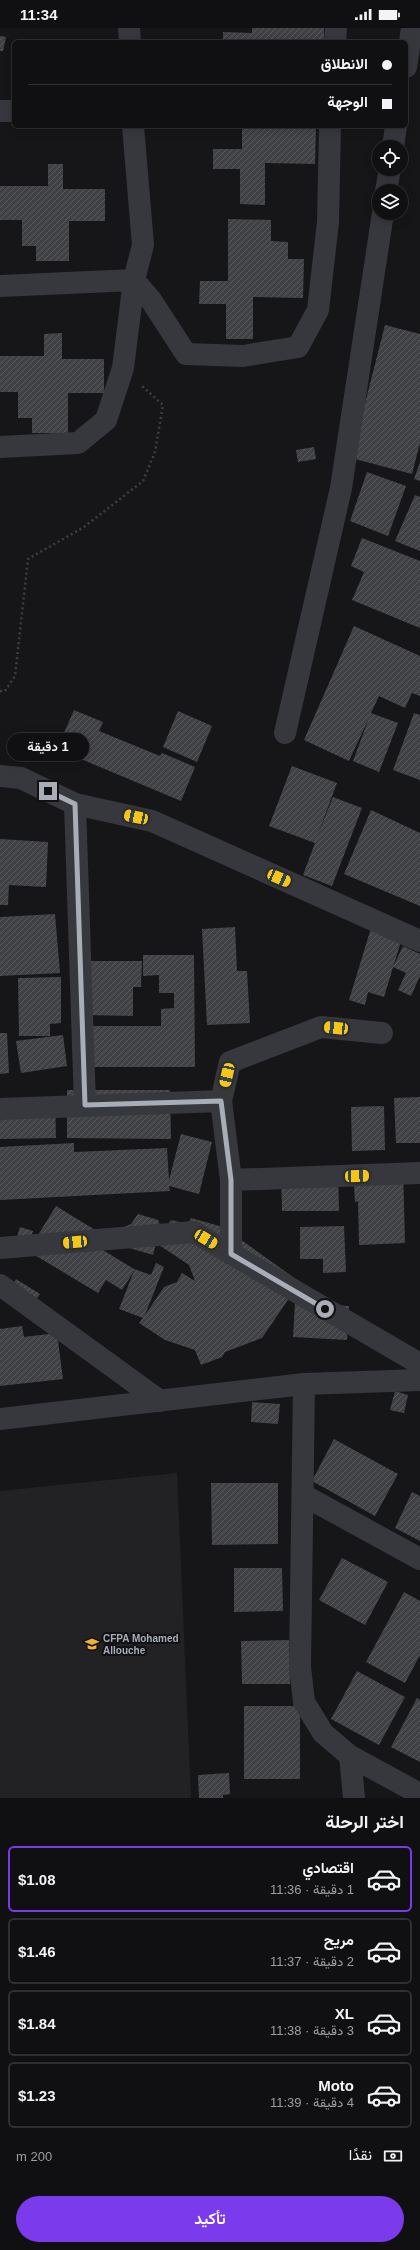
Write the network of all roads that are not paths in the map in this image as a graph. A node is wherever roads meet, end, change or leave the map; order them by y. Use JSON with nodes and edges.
{"nodes":[{"id":1,"x":129,"y":28,"type":"edge"},
{"id":2,"x":336,"y":28,"type":"edge"},
{"id":3,"x":412,"y":28,"type":"edge"},
{"id":4,"x":130,"y":40,"type":"edge"},
{"id":5,"x":335,"y":40,"type":"edge"},
{"id":6,"x":408,"y":54,"type":"edge"},
{"id":7,"x":0,"y":111,"type":"edge"},
{"id":8,"x":12,"y":111,"type":"edge"},
{"id":9,"x":133,"y":128,"type":"edge"},
{"id":10,"x":330,"y":128,"type":"edge"},
{"id":11,"x":396,"y":128,"type":"edge"},
{"id":12,"x":394,"y":140,"type":"edge"},
{"id":13,"x":382,"y":220,"type":"edge"},
{"id":14,"x":134,"y":280,"type":"junction"},
{"id":15,"x":0,"y":286,"type":"edge"},
{"id":16,"x":0,"y":447,"type":"edge"},
{"id":17,"x":285,"y":733,"type":"dead end"},
{"id":18,"x":0,"y":776,"type":"edge"},
{"id":19,"x":75,"y":804,"type":"junction"},
{"id":20,"x":420,"y":941,"type":"edge"},
{"id":21,"x":382,"y":1033,"type":"dead end"},
{"id":22,"x":221,"y":1101,"type":"junction"},
{"id":23,"x":85,"y":1105,"type":"junction"},
{"id":24,"x":0,"y":1109,"type":"edge"},
{"id":25,"x":420,"y":1173,"type":"edge"},
{"id":26,"x":231,"y":1180,"type":"junction"},
{"id":27,"x":0,"y":1248,"type":"edge"},
{"id":28,"x":231,"y":1254,"type":"junction"},
{"id":29,"x":0,"y":1285,"type":"edge"},
{"id":30,"x":420,"y":1364,"type":"edge"},
{"id":31,"x":420,"y":1380,"type":"edge"},
{"id":32,"x":304,"y":1384,"type":"junction"},
{"id":33,"x":160,"y":1401,"type":"junction"},
{"id":34,"x":0,"y":1419,"type":"edge"},
{"id":35,"x":302,"y":1495,"type":"junction"},
{"id":36,"x":420,"y":1559,"type":"edge"},
{"id":37,"x":350,"y":1756,"type":"junction"},
{"id":38,"x":420,"y":1794,"type":"edge"},
{"id":39,"x":354,"y":1798,"type":"edge"}],
"edges":[{"from":1,"to":4,"type":"street"},
{"from":2,"to":5,"type":"street"},
{"from":3,"to":6,"type":"street"},
{"from":7,"to":8,"type":"street"},
{"from":9,"to":14,"type":"street"},
{"from":10,"to":14,"type":"street"},
{"from":11,"to":12,"type":"street"},
{"from":13,"to":17,"type":"street"},
{"from":14,"to":15,"type":"street"},
{"from":14,"to":16,"type":"street"},
{"from":18,"to":19,"type":"street"},
{"from":19,"to":20,"type":"street"},
{"from":19,"to":23,"type":"street"},
{"from":21,"to":22,"type":"street"},
{"from":22,"to":23,"type":"street"},
{"from":22,"to":26,"type":"street"},
{"from":23,"to":24,"type":"street"},
{"from":25,"to":26,"type":"street"},
{"from":26,"to":28,"type":"street"},
{"from":27,"to":28,"type":"street"},
{"from":28,"to":30,"type":"street"},
{"from":29,"to":33,"type":"street"},
{"from":31,"to":32,"type":"street"},
{"from":32,"to":33,"type":"street"},
{"from":32,"to":35,"type":"street"},
{"from":33,"to":34,"type":"street"},
{"from":35,"to":36,"type":"street"},
{"from":35,"to":37,"type":"street"},
{"from":37,"to":38,"type":"street"},
{"from":37,"to":39,"type":"street"}]}
